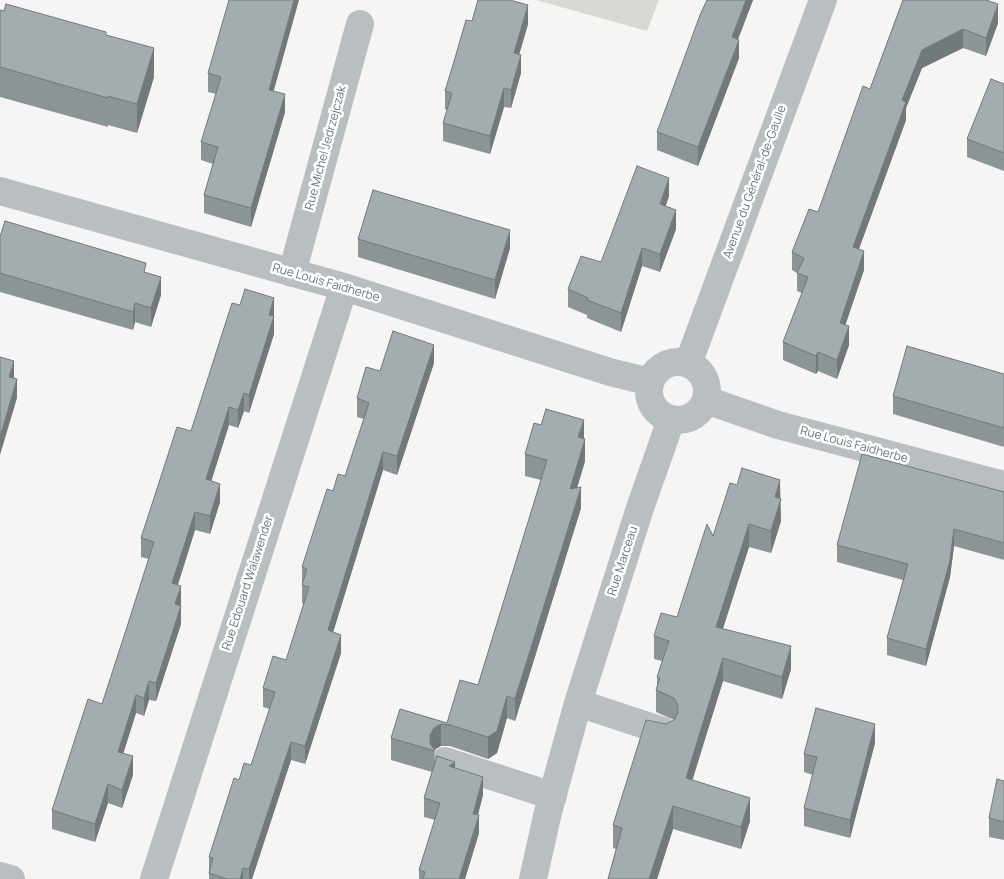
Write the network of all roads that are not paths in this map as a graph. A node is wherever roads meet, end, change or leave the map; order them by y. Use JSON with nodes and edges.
{"nodes":[{"id":1,"x":822,"y":0,"type":"edge"},
{"id":2,"x":360,"y":24,"type":"dead end"},
{"id":3,"x":0,"y":191,"type":"edge"},
{"id":4,"x":292,"y":272,"type":"junction"},
{"id":5,"x":344,"y":287,"type":"junction"},
{"id":6,"x":688,"y":364,"type":"junction"},
{"id":7,"x":650,"y":382,"type":"junction"},
{"id":8,"x":706,"y":400,"type":"junction"},
{"id":9,"x":671,"y":420,"type":"junction"},
{"id":10,"x":1004,"y":485,"type":"edge"},
{"id":11,"x":578,"y":703,"type":"junction"},
{"id":12,"x":663,"y":731,"type":"edge"},
{"id":13,"x":446,"y":760,"type":"edge"},
{"id":14,"x":553,"y":796,"type":"junction"},
{"id":15,"x":0,"y":876,"type":"edge"},
{"id":16,"x":11,"y":879,"type":"edge"},
{"id":17,"x":154,"y":879,"type":"edge"},
{"id":18,"x":533,"y":879,"type":"edge"}],
"edges":[{"from":1,"to":6,"type":"street","name":"Avenue du Général-de-Gaulle"},
{"from":2,"to":4,"type":"street","name":"Rue Michel Jedrzejczak"},
{"from":3,"to":4,"type":"street","name":"Rue Louis Faidherbe"},
{"from":4,"to":5,"type":"street","name":"Rue Louis Faidherbe"},
{"from":5,"to":7,"type":"street","name":"Rue Louis Faidherbe"},
{"from":5,"to":17,"type":"street","name":"Rue Edouard Walawender"},
{"from":6,"to":7,"type":"street"},
{"from":6,"to":8,"type":"street"},
{"from":7,"to":9,"type":"street"},
{"from":8,"to":9,"type":"street"},
{"from":8,"to":10,"type":"street","name":"Rue Louis Faidherbe"},
{"from":9,"to":11,"type":"street","name":"Rue Marceau"},
{"from":11,"to":12,"type":"street"},
{"from":11,"to":14,"type":"street","name":"Rue Marceau"},
{"from":13,"to":14,"type":"street"},
{"from":14,"to":18,"type":"street","name":"Rue Marceau"},
{"from":15,"to":16,"type":"street"}]}
